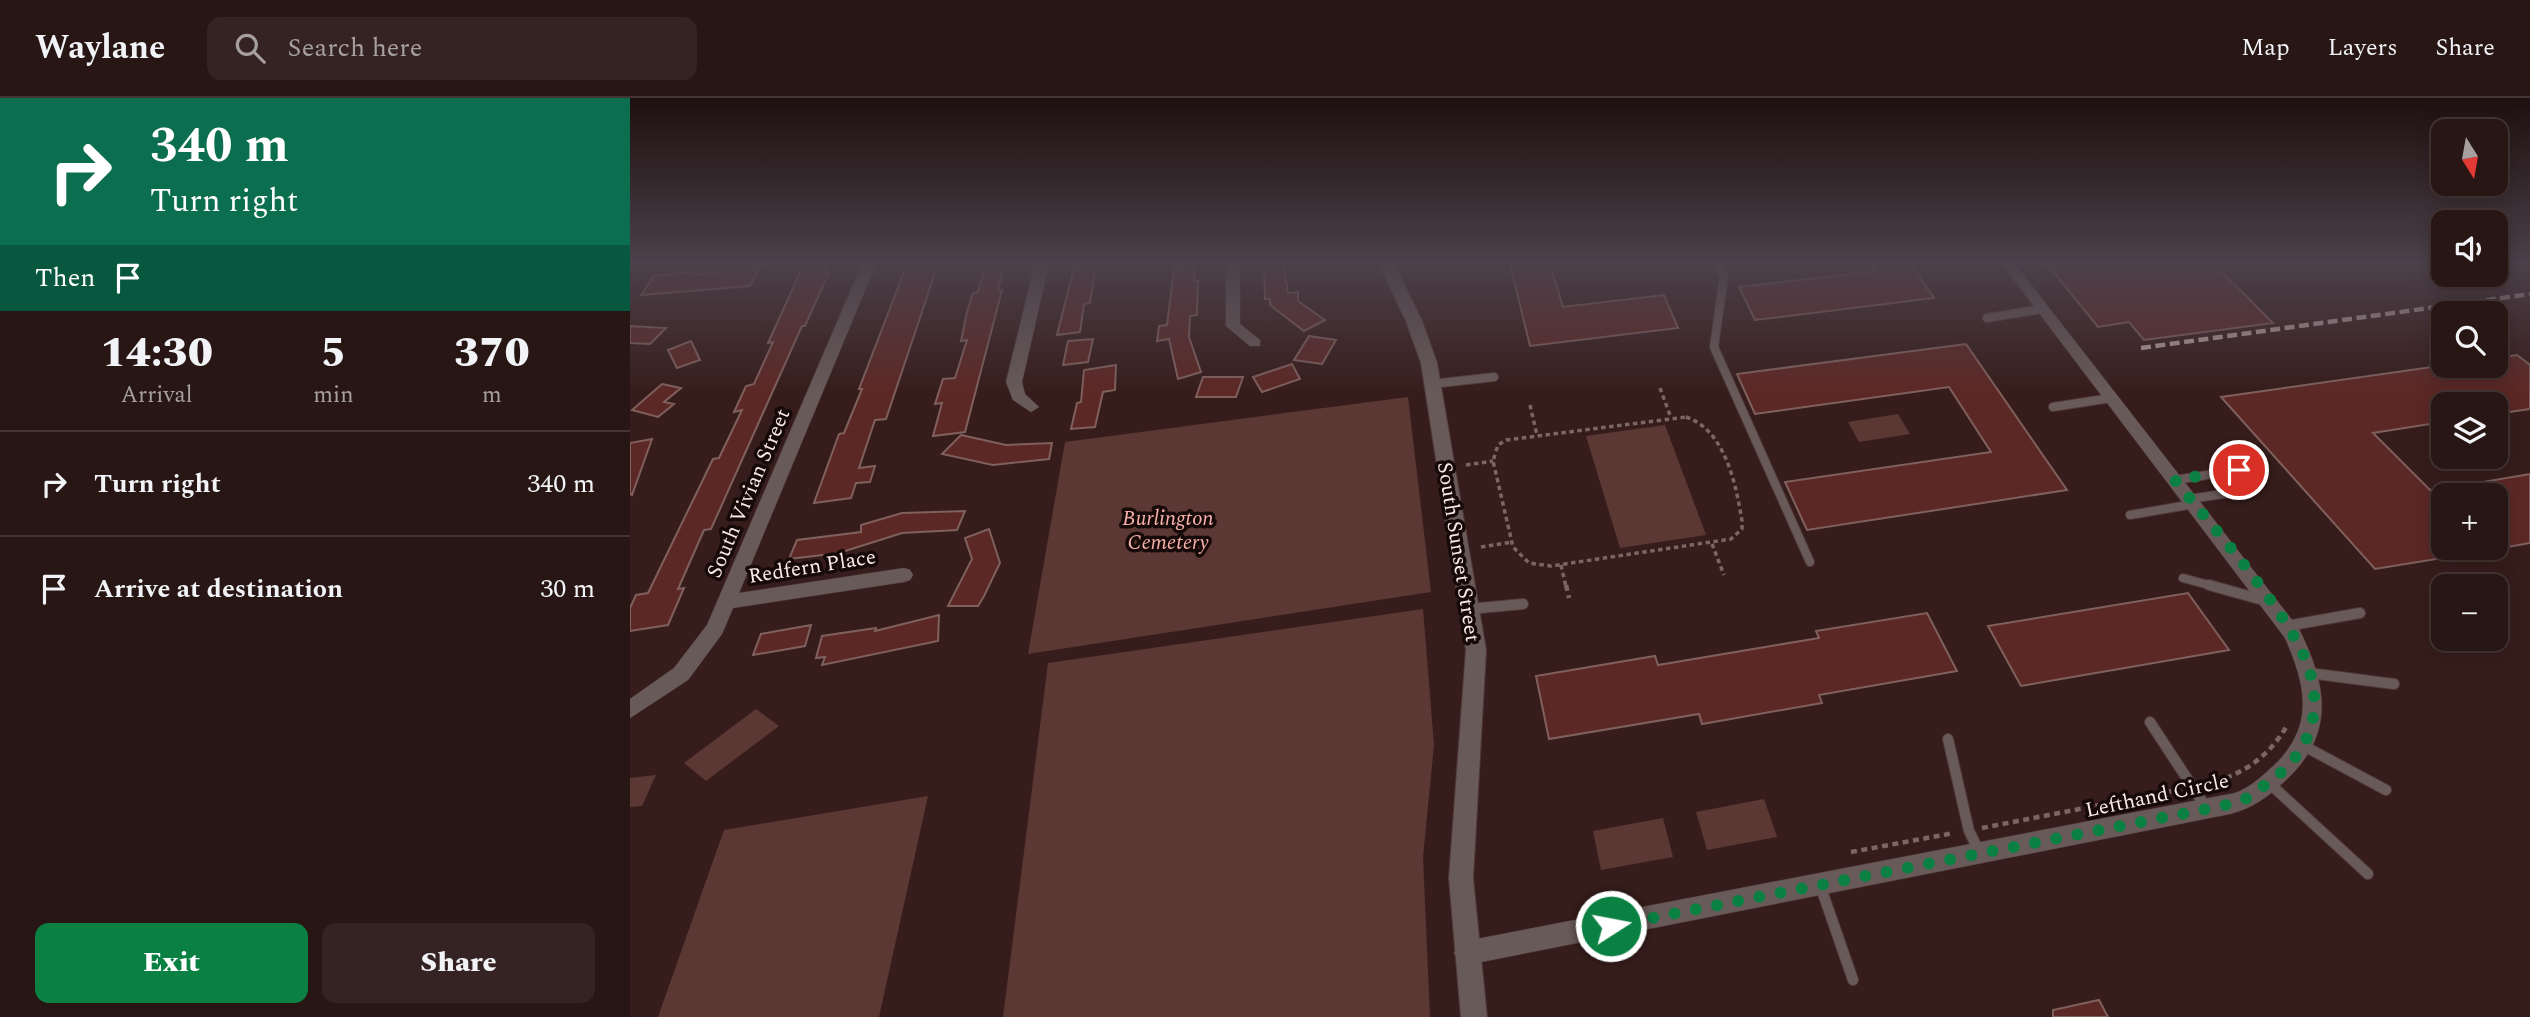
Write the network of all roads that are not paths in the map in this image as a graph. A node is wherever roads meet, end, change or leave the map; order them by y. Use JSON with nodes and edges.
{"nodes":[{"id":1,"x":851,"y":307,"type":"edge"},
{"id":2,"x":1032,"y":307,"type":"edge"},
{"id":3,"x":1233,"y":307,"type":"edge"},
{"id":4,"x":1406,"y":307,"type":"edge"},
{"id":5,"x":1720,"y":307,"type":"edge"},
{"id":6,"x":2042,"y":309,"type":"joint"},
{"id":7,"x":1987,"y":318,"type":"dead end"},
{"id":8,"x":1255,"y":343,"type":"dead end"},
{"id":9,"x":1494,"y":377,"type":"dead end"},
{"id":10,"x":1432,"y":384,"type":"junction"},
{"id":11,"x":2111,"y":398,"type":"junction"},
{"id":12,"x":1031,"y":407,"type":"dead end"},
{"id":13,"x":2053,"y":407,"type":"dead end"},
{"id":14,"x":2239,"y":470,"type":"dead end"},
{"id":15,"x":2175,"y":480,"type":"junction"},
{"id":16,"x":2255,"y":489,"type":"dead end"},
{"id":17,"x":2192,"y":502,"type":"junction"},
{"id":18,"x":2130,"y":515,"type":"dead end"},
{"id":19,"x":1811,"y":562,"type":"dead end"},
{"id":20,"x":904,"y":575,"type":"dead end"},
{"id":21,"x":2183,"y":578,"type":"dead end"},
{"id":22,"x":2268,"y":601,"type":"junction"},
{"id":23,"x":727,"y":602,"type":"junction"},
{"id":24,"x":1522,"y":604,"type":"dead end"},
{"id":25,"x":1469,"y":609,"type":"junction"},
{"id":26,"x":2360,"y":613,"type":"dead end"},
{"id":27,"x":2286,"y":626,"type":"junction"},
{"id":28,"x":2309,"y":673,"type":"junction"},
{"id":29,"x":2394,"y":684,"type":"dead end"},
{"id":30,"x":630,"y":710,"type":"edge"},
{"id":31,"x":2150,"y":722,"type":"dead end"},
{"id":32,"x":1948,"y":739,"type":"dead end"},
{"id":33,"x":2304,"y":746,"type":"junction"},
{"id":34,"x":2269,"y":783,"type":"junction"},
{"id":35,"x":2386,"y":790,"type":"dead end"},
{"id":36,"x":2207,"y":809,"type":"junction"},
{"id":37,"x":1980,"y":854,"type":"junction"},
{"id":38,"x":2368,"y":874,"type":"dead end"},
{"id":39,"x":1820,"y":885,"type":"junction"},
{"id":40,"x":1466,"y":953,"type":"junction"},
{"id":41,"x":1853,"y":980,"type":"dead end"},
{"id":42,"x":1474,"y":1017,"type":"edge"}],
"edges":[{"from":1,"to":23,"type":"street","name":"South Vivian Street"},
{"from":2,"to":12,"type":"street"},
{"from":3,"to":8,"type":"street"},
{"from":4,"to":10,"type":"street","name":"South Sunset Street"},
{"from":5,"to":19,"type":"lane"},
{"from":6,"to":7,"type":"lane"},
{"from":6,"to":11,"type":"street","name":"Lefthand Circle"},
{"from":9,"to":10,"type":"lane"},
{"from":10,"to":25,"type":"street","name":"South Sunset Street"},
{"from":11,"to":13,"type":"lane"},
{"from":11,"to":15,"type":"street","name":"Lefthand Circle"},
{"from":14,"to":15,"type":"lane"},
{"from":15,"to":17,"type":"street","name":"Lefthand Circle"},
{"from":16,"to":17,"type":"lane"},
{"from":17,"to":18,"type":"lane"},
{"from":17,"to":22,"type":"street","name":"Lefthand Circle"},
{"from":20,"to":23,"type":"street","name":"Redfern Place"},
{"from":21,"to":22,"type":"lane"},
{"from":22,"to":27,"type":"street","name":"Lefthand Circle"},
{"from":23,"to":30,"type":"street","name":"South Vivian Street"},
{"from":24,"to":25,"type":"lane"},
{"from":25,"to":40,"type":"street","name":"South Sunset Street"},
{"from":26,"to":27,"type":"lane"},
{"from":27,"to":28,"type":"street","name":"Lefthand Circle"},
{"from":28,"to":29,"type":"lane"},
{"from":28,"to":33,"type":"street","name":"Lefthand Circle"},
{"from":31,"to":36,"type":"lane"},
{"from":32,"to":37,"type":"lane"},
{"from":33,"to":34,"type":"street","name":"Lefthand Circle"},
{"from":33,"to":35,"type":"lane"},
{"from":34,"to":36,"type":"street","name":"Lefthand Circle"},
{"from":34,"to":38,"type":"lane"},
{"from":36,"to":37,"type":"street","name":"Lefthand Circle"},
{"from":37,"to":39,"type":"street","name":"Lefthand Circle"},
{"from":39,"to":40,"type":"street","name":"Lefthand Circle"},
{"from":39,"to":41,"type":"lane"},
{"from":40,"to":42,"type":"street","name":"South Sunset Street"}]}
